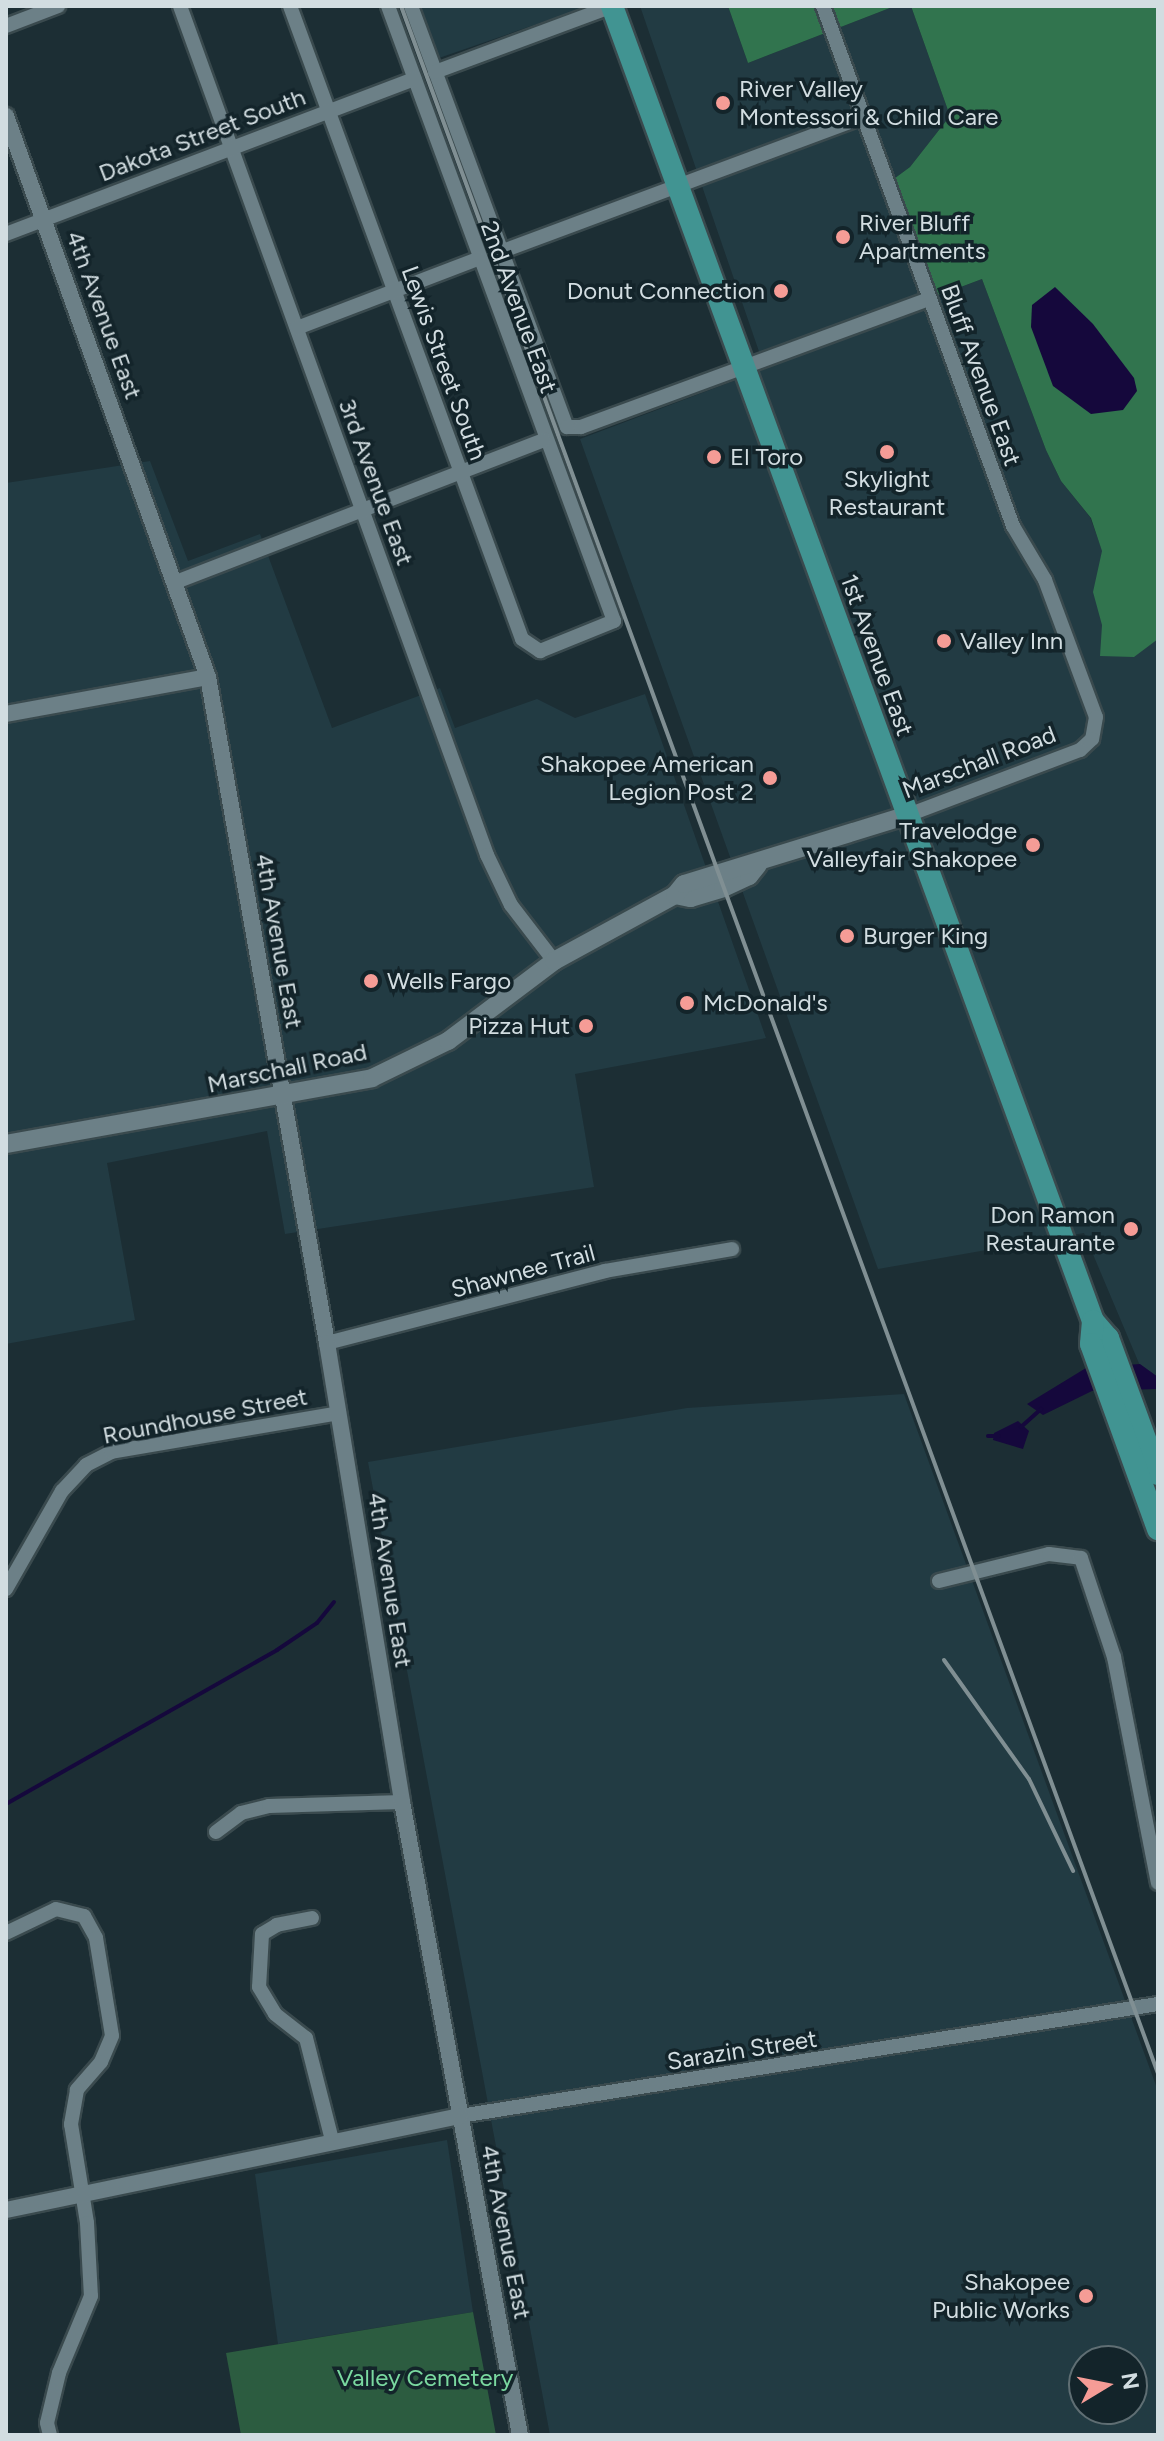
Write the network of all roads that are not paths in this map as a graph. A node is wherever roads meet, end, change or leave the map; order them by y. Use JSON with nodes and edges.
{"nodes":[{"id":1,"x":58,"y":6,"type":"edge"},
{"id":2,"x":180,"y":6,"type":"edge"},
{"id":3,"x":290,"y":6,"type":"edge"},
{"id":4,"x":388,"y":6,"type":"edge"},
{"id":5,"x":411,"y":6,"type":"edge"},
{"id":6,"x":612,"y":6,"type":"edge"},
{"id":7,"x":823,"y":6,"type":"edge"},
{"id":8,"x":6,"y":26,"type":"edge"},
{"id":9,"x":435,"y":72,"type":"junction"},
{"id":10,"x":415,"y":79,"type":"junction"},
{"id":11,"x":328,"y":111,"type":"junction"},
{"id":12,"x":6,"y":116,"type":"edge"},
{"id":13,"x":863,"y":117,"type":"junction"},
{"id":14,"x":231,"y":146,"type":"junction"},
{"id":15,"x":678,"y":187,"type":"junction"},
{"id":16,"x":45,"y":220,"type":"junction"},
{"id":17,"x":6,"y":234,"type":"edge"},
{"id":18,"x":500,"y":252,"type":"junction"},
{"id":19,"x":478,"y":259,"type":"junction"},
{"id":20,"x":394,"y":291,"type":"junction"},
{"id":21,"x":929,"y":299,"type":"junction"},
{"id":22,"x":297,"y":328,"type":"junction"},
{"id":23,"x":744,"y":367,"type":"junction"},
{"id":24,"x":544,"y":440,"type":"junction"},
{"id":25,"x":460,"y":471,"type":"junction"},
{"id":26,"x":361,"y":508,"type":"junction"},
{"id":27,"x":176,"y":582,"type":"junction"},
{"id":28,"x":614,"y":621,"type":"joint"},
{"id":29,"x":208,"y":677,"type":"junction"},
{"id":30,"x":6,"y":714,"type":"edge"},
{"id":31,"x":1080,"y":750,"type":"joint"},
{"id":32,"x":908,"y":815,"type":"junction"},
{"id":33,"x":554,"y":961,"type":"junction"},
{"id":34,"x":282,"y":1097,"type":"junction"},
{"id":35,"x":6,"y":1144,"type":"edge"},
{"id":36,"x":732,"y":1249,"type":"dead end"},
{"id":37,"x":327,"y":1343,"type":"junction"},
{"id":38,"x":338,"y":1413,"type":"junction"},
{"id":39,"x":1134,"y":1432,"type":"junction"},
{"id":40,"x":1158,"y":1474,"type":"edge"},
{"id":41,"x":1158,"y":1529,"type":"edge"},
{"id":42,"x":939,"y":1581,"type":"dead end"},
{"id":43,"x":6,"y":1589,"type":"edge"},
{"id":44,"x":402,"y":1802,"type":"junction"},
{"id":45,"x":216,"y":1832,"type":"dead end"},
{"id":46,"x":1158,"y":1883,"type":"edge"},
{"id":47,"x":312,"y":1918,"type":"dead end"},
{"id":48,"x":6,"y":1933,"type":"edge"},
{"id":49,"x":1158,"y":2004,"type":"edge"},
{"id":50,"x":460,"y":2116,"type":"junction"},
{"id":51,"x":332,"y":2140,"type":"junction"},
{"id":52,"x":82,"y":2196,"type":"junction"},
{"id":53,"x":6,"y":2210,"type":"edge"},
{"id":54,"x":50,"y":2435,"type":"edge"},
{"id":55,"x":520,"y":2435,"type":"edge"}],
"edges":[{"from":1,"to":8,"type":"street"},
{"from":2,"to":14,"type":"street","name":"3rd Avenue East"},
{"from":3,"to":11,"type":"street","name":"Lewis Street South"},
{"from":4,"to":10,"type":"street","name":"2nd Avenue East"},
{"from":5,"to":9,"type":"street","name":"2nd Avenue East"},
{"from":6,"to":9,"type":"street"},
{"from":6,"to":15,"type":"main road","name":"1st Avenue East"},
{"from":7,"to":13,"type":"street","name":"Bluff Avenue East"},
{"from":9,"to":18,"type":"street","name":"2nd Avenue East"},
{"from":10,"to":11,"type":"street","name":"Dakota Street South"},
{"from":10,"to":19,"type":"street","name":"2nd Avenue East"},
{"from":11,"to":14,"type":"street","name":"Dakota Street South"},
{"from":11,"to":20,"type":"street","name":"Lewis Street South"},
{"from":12,"to":16,"type":"street","name":"4th Avenue East"},
{"from":13,"to":15,"type":"street"},
{"from":13,"to":21,"type":"street","name":"Bluff Avenue East"},
{"from":14,"to":16,"type":"street","name":"Dakota Street South"},
{"from":14,"to":22,"type":"street","name":"3rd Avenue East"},
{"from":15,"to":18,"type":"street"},
{"from":15,"to":23,"type":"main road","name":"1st Avenue East"},
{"from":16,"to":17,"type":"street","name":"Dakota Street South"},
{"from":16,"to":27,"type":"street","name":"4th Avenue East"},
{"from":18,"to":23,"type":"street","name":"2nd Avenue East"},
{"from":19,"to":20,"type":"street"},
{"from":19,"to":24,"type":"street","name":"2nd Avenue East"},
{"from":20,"to":22,"type":"street"},
{"from":20,"to":25,"type":"street","name":"Lewis Street South"},
{"from":21,"to":23,"type":"street"},
{"from":21,"to":31,"type":"street","name":"Bluff Avenue East"},
{"from":22,"to":26,"type":"street","name":"3rd Avenue East"},
{"from":23,"to":32,"type":"main road","name":"1st Avenue East"},
{"from":24,"to":25,"type":"street"},
{"from":24,"to":28,"type":"street","name":"2nd Avenue East"},
{"from":25,"to":26,"type":"street"},
{"from":25,"to":28,"type":"street","name":"Lewis Street South"},
{"from":26,"to":27,"type":"street"},
{"from":26,"to":33,"type":"street","name":"3rd Avenue East"},
{"from":27,"to":29,"type":"street","name":"4th Avenue East"},
{"from":29,"to":30,"type":"street"},
{"from":29,"to":34,"type":"street","name":"4th Avenue East"},
{"from":31,"to":32,"type":"street","name":"Marschall Road"},
{"from":32,"to":33,"type":"main road","name":"Marschall Road"},
{"from":32,"to":39,"type":"main road","name":"1st Avenue East"},
{"from":33,"to":34,"type":"main road","name":"Marschall Road"},
{"from":34,"to":35,"type":"main road","name":"Marschall Road"},
{"from":34,"to":37,"type":"street","name":"4th Avenue East"},
{"from":36,"to":37,"type":"street","name":"Shawnee Trail"},
{"from":37,"to":38,"type":"street","name":"4th Avenue East"},
{"from":38,"to":43,"type":"street","name":"Roundhouse Street"},
{"from":38,"to":44,"type":"street","name":"4th Avenue East"},
{"from":39,"to":40,"type":"main road"},
{"from":39,"to":41,"type":"main road"},
{"from":42,"to":46,"type":"street"},
{"from":44,"to":45,"type":"street"},
{"from":44,"to":50,"type":"street","name":"4th Avenue East"},
{"from":47,"to":51,"type":"street"},
{"from":48,"to":52,"type":"street"},
{"from":49,"to":50,"type":"street","name":"Sarazin Street"},
{"from":50,"to":51,"type":"street","name":"Sarazin Street"},
{"from":50,"to":55,"type":"street","name":"4th Avenue East"},
{"from":51,"to":52,"type":"street","name":"Sarazin Street"},
{"from":52,"to":53,"type":"street","name":"Sarazin Street"},
{"from":52,"to":54,"type":"street"}]}
